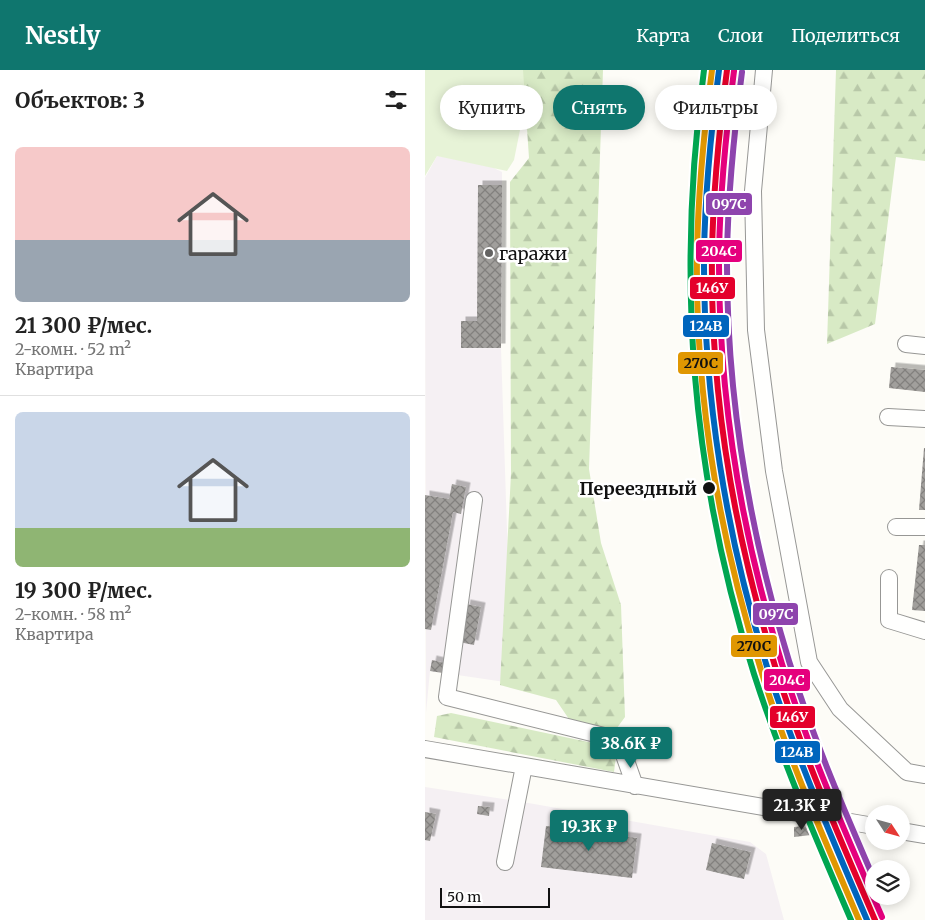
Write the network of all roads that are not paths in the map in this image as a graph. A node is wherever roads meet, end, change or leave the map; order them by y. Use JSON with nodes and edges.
{"nodes":[{"id":1,"x":765,"y":70,"type":"edge"},
{"id":2,"x":905,"y":344,"type":"dead end"},
{"id":3,"x":925,"y":346,"type":"edge"},
{"id":4,"x":888,"y":416,"type":"dead end"},
{"id":5,"x":925,"y":419,"type":"edge"},
{"id":6,"x":474,"y":500,"type":"dead end"},
{"id":7,"x":896,"y":527,"type":"dead end"},
{"id":8,"x":925,"y":527,"type":"edge"},
{"id":9,"x":889,"y":578,"type":"dead end"},
{"id":10,"x":925,"y":631,"type":"edge"},
{"id":11,"x":425,"y":749,"type":"edge"},
{"id":12,"x":524,"y":766,"type":"junction"},
{"id":13,"x":925,"y":775,"type":"edge"},
{"id":14,"x":635,"y":786,"type":"junction"},
{"id":15,"x":865,"y":824,"type":"edge"},
{"id":16,"x":910,"y":832,"type":"edge"},
{"id":17,"x":925,"y":835,"type":"edge"},
{"id":18,"x":505,"y":862,"type":"dead end"}],
"edges":[{"from":1,"to":13,"type":"street"},
{"from":2,"to":3,"type":"street"},
{"from":4,"to":5,"type":"street"},
{"from":6,"to":14,"type":"street"},
{"from":7,"to":8,"type":"street"},
{"from":9,"to":10,"type":"street"},
{"from":11,"to":12,"type":"street"},
{"from":12,"to":14,"type":"street"},
{"from":12,"to":18,"type":"street"},
{"from":14,"to":15,"type":"street"},
{"from":16,"to":17,"type":"street"}]}
